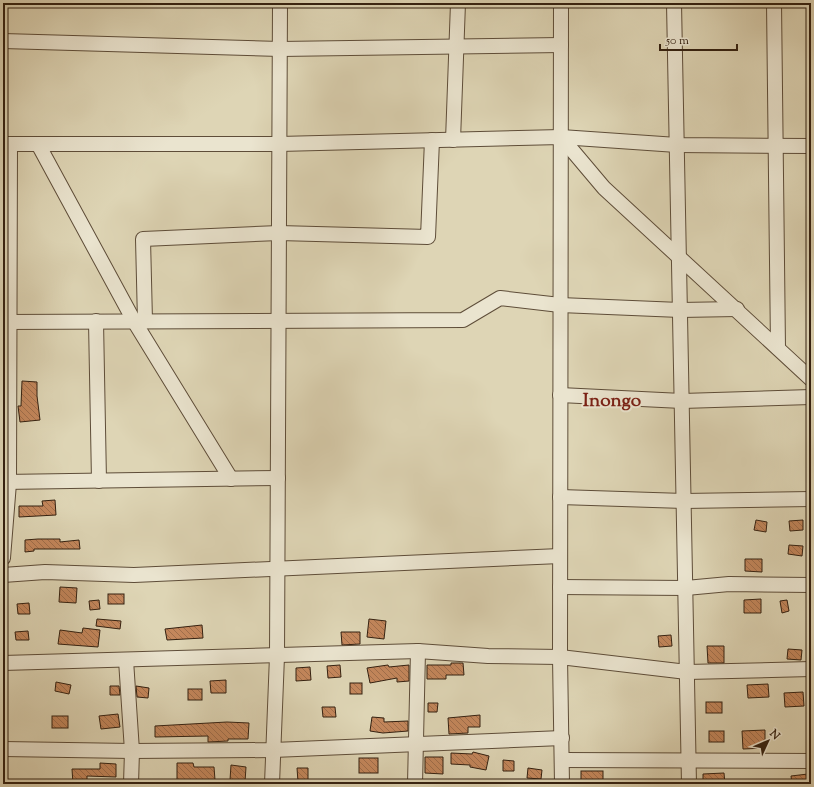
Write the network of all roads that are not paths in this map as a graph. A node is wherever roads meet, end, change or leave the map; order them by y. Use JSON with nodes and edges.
{"nodes":[{"id":1,"x":280,"y":3,"type":"edge"},
{"id":2,"x":458,"y":3,"type":"edge"},
{"id":3,"x":561,"y":3,"type":"edge"},
{"id":4,"x":674,"y":3,"type":"edge"},
{"id":5,"x":774,"y":3,"type":"edge"},
{"id":6,"x":3,"y":41,"type":"edge"},
{"id":7,"x":561,"y":45,"type":"junction"},
{"id":8,"x":458,"y":46,"type":"junction"},
{"id":9,"x":280,"y":49,"type":"junction"},
{"id":10,"x":561,"y":137,"type":"junction"},
{"id":11,"x":432,"y":140,"type":"junction"},
{"id":12,"x":453,"y":140,"type":"junction"},
{"id":13,"x":7,"y":144,"type":"edge"},
{"id":14,"x":38,"y":144,"type":"junction"},
{"id":15,"x":279,"y":144,"type":"junction"},
{"id":16,"x":677,"y":145,"type":"junction"},
{"id":17,"x":776,"y":145,"type":"junction"},
{"id":18,"x":811,"y":146,"type":"edge"},
{"id":19,"x":279,"y":233,"type":"junction"},
{"id":20,"x":679,"y":256,"type":"junction"},
{"id":21,"x":560,"y":305,"type":"junction"},
{"id":22,"x":737,"y":309,"type":"junction"},
{"id":23,"x":680,"y":310,"type":"junction"},
{"id":24,"x":96,"y":321,"type":"junction"},
{"id":25,"x":139,"y":321,"type":"junction"},
{"id":26,"x":278,"y":321,"type":"junction"},
{"id":27,"x":7,"y":322,"type":"edge"},
{"id":28,"x":778,"y":348,"type":"junction"},
{"id":29,"x":811,"y":379,"type":"edge"},
{"id":30,"x":560,"y":395,"type":"junction"},
{"id":31,"x":811,"y":397,"type":"edge"},
{"id":32,"x":682,"y":401,"type":"junction"},
{"id":33,"x":278,"y":478,"type":"junction"},
{"id":34,"x":231,"y":479,"type":"junction"},
{"id":35,"x":99,"y":481,"type":"junction"},
{"id":36,"x":6,"y":482,"type":"edge"},
{"id":37,"x":560,"y":497,"type":"junction"},
{"id":38,"x":811,"y":498,"type":"edge"},
{"id":39,"x":684,"y":501,"type":"junction"},
{"id":40,"x":560,"y":556,"type":"junction"},
{"id":41,"x":3,"y":558,"type":"edge"},
{"id":42,"x":277,"y":568,"type":"junction"},
{"id":43,"x":3,"y":575,"type":"edge"},
{"id":44,"x":811,"y":585,"type":"edge"},
{"id":45,"x":560,"y":587,"type":"junction"},
{"id":46,"x":686,"y":588,"type":"junction"},
{"id":47,"x":418,"y":651,"type":"junction"},
{"id":48,"x":276,"y":656,"type":"junction"},
{"id":49,"x":560,"y":657,"type":"junction"},
{"id":50,"x":126,"y":660,"type":"junction"},
{"id":51,"x":3,"y":663,"type":"edge"},
{"id":52,"x":811,"y":670,"type":"edge"},
{"id":53,"x":688,"y":672,"type":"junction"},
{"id":54,"x":562,"y":738,"type":"junction"},
{"id":55,"x":416,"y":743,"type":"junction"},
{"id":56,"x":3,"y":749,"type":"edge"},
{"id":57,"x":273,"y":750,"type":"junction"},
{"id":58,"x":132,"y":751,"type":"junction"},
{"id":59,"x":562,"y":760,"type":"junction"},
{"id":60,"x":689,"y":761,"type":"junction"},
{"id":61,"x":811,"y":761,"type":"edge"},
{"id":62,"x":131,"y":784,"type":"edge"},
{"id":63,"x":272,"y":784,"type":"edge"},
{"id":64,"x":415,"y":784,"type":"edge"},
{"id":65,"x":562,"y":784,"type":"edge"},
{"id":66,"x":689,"y":784,"type":"edge"}],
"edges":[{"from":1,"to":9,"type":"street"},
{"from":2,"to":8,"type":"street"},
{"from":3,"to":7,"type":"street"},
{"from":4,"to":16,"type":"street"},
{"from":5,"to":17,"type":"street"},
{"from":6,"to":9,"type":"street"},
{"from":7,"to":8,"type":"street"},
{"from":7,"to":10,"type":"street"},
{"from":8,"to":9,"type":"street"},
{"from":8,"to":12,"type":"street"},
{"from":9,"to":15,"type":"street"},
{"from":10,"to":12,"type":"street"},
{"from":10,"to":16,"type":"street"},
{"from":10,"to":20,"type":"street"},
{"from":10,"to":21,"type":"street"},
{"from":11,"to":12,"type":"street"},
{"from":11,"to":15,"type":"street"},
{"from":11,"to":19,"type":"street"},
{"from":13,"to":14,"type":"street"},
{"from":13,"to":27,"type":"street"},
{"from":14,"to":15,"type":"street"},
{"from":14,"to":25,"type":"street"},
{"from":15,"to":19,"type":"street"},
{"from":16,"to":17,"type":"street"},
{"from":16,"to":20,"type":"street"},
{"from":17,"to":18,"type":"street"},
{"from":17,"to":28,"type":"street"},
{"from":19,"to":25,"type":"street"},
{"from":19,"to":26,"type":"street"},
{"from":20,"to":22,"type":"street"},
{"from":20,"to":23,"type":"street"},
{"from":21,"to":23,"type":"street"},
{"from":21,"to":26,"type":"street"},
{"from":21,"to":30,"type":"street"},
{"from":22,"to":23,"type":"street"},
{"from":22,"to":28,"type":"street"},
{"from":23,"to":32,"type":"street"},
{"from":24,"to":25,"type":"street"},
{"from":24,"to":27,"type":"street"},
{"from":24,"to":35,"type":"street"},
{"from":25,"to":26,"type":"street"},
{"from":25,"to":34,"type":"street"},
{"from":26,"to":33,"type":"street"},
{"from":27,"to":36,"type":"street"},
{"from":28,"to":29,"type":"street"},
{"from":30,"to":32,"type":"street"},
{"from":30,"to":37,"type":"street"},
{"from":31,"to":32,"type":"street"},
{"from":32,"to":39,"type":"street"},
{"from":33,"to":34,"type":"street"},
{"from":33,"to":42,"type":"street"},
{"from":34,"to":35,"type":"street"},
{"from":35,"to":36,"type":"street"},
{"from":36,"to":41,"type":"street"},
{"from":37,"to":39,"type":"street"},
{"from":37,"to":40,"type":"street"},
{"from":38,"to":39,"type":"street"},
{"from":39,"to":46,"type":"street"},
{"from":40,"to":42,"type":"street"},
{"from":40,"to":45,"type":"street"},
{"from":42,"to":43,"type":"street"},
{"from":42,"to":48,"type":"street"},
{"from":44,"to":46,"type":"street"},
{"from":45,"to":46,"type":"street"},
{"from":45,"to":49,"type":"street"},
{"from":46,"to":53,"type":"street"},
{"from":47,"to":48,"type":"street"},
{"from":47,"to":49,"type":"street"},
{"from":47,"to":55,"type":"street"},
{"from":48,"to":50,"type":"street"},
{"from":48,"to":57,"type":"street"},
{"from":49,"to":53,"type":"street"},
{"from":49,"to":54,"type":"street"},
{"from":50,"to":51,"type":"street"},
{"from":50,"to":58,"type":"street"},
{"from":52,"to":53,"type":"street"},
{"from":53,"to":60,"type":"street"},
{"from":54,"to":55,"type":"street"},
{"from":54,"to":59,"type":"street"},
{"from":55,"to":57,"type":"street"},
{"from":55,"to":64,"type":"street"},
{"from":56,"to":58,"type":"street"},
{"from":57,"to":58,"type":"street"},
{"from":57,"to":63,"type":"street"},
{"from":58,"to":62,"type":"street"},
{"from":59,"to":60,"type":"street"},
{"from":59,"to":65,"type":"street"},
{"from":60,"to":61,"type":"street"},
{"from":60,"to":66,"type":"street"}]}
